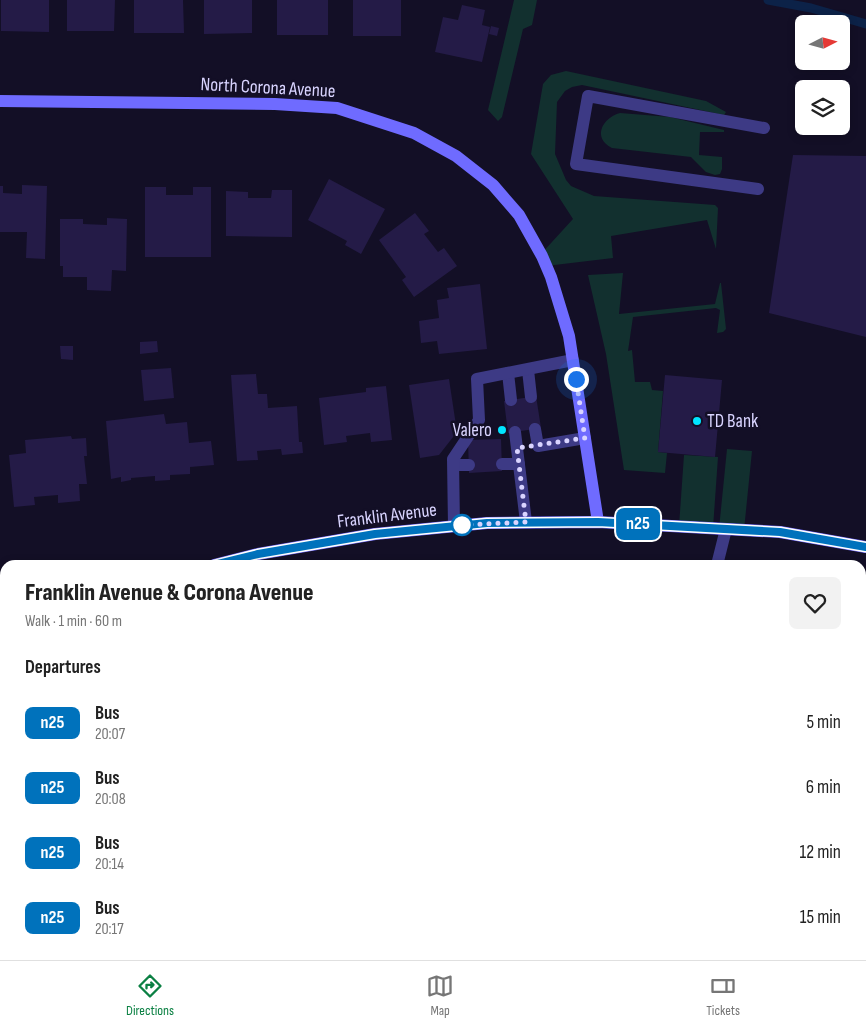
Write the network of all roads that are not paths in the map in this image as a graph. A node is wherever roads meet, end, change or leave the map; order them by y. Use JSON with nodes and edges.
{"nodes":[{"id":1,"x":0,"y":101,"type":"edge"},
{"id":2,"x":764,"y":128,"type":"dead end"},
{"id":3,"x":758,"y":189,"type":"dead end"},
{"id":4,"x":573,"y":360,"type":"junction"},
{"id":5,"x":528,"y":370,"type":"junction"},
{"id":6,"x":508,"y":373,"type":"junction"},
{"id":7,"x":531,"y":397,"type":"dead end"},
{"id":8,"x":511,"y":400,"type":"dead end"},
{"id":9,"x":535,"y":429,"type":"dead end"},
{"id":10,"x":515,"y":432,"type":"dead end"},
{"id":11,"x":585,"y":438,"type":"junction"},
{"id":12,"x":538,"y":446,"type":"junction"},
{"id":13,"x":517,"y":448,"type":"junction"},
{"id":14,"x":502,"y":464,"type":"dead end"},
{"id":15,"x":519,"y":464,"type":"junction"},
{"id":16,"x":454,"y":465,"type":"junction"},
{"id":17,"x":469,"y":465,"type":"dead end"},
{"id":18,"x":526,"y":522,"type":"junction"},
{"id":19,"x":598,"y":522,"type":"junction"},
{"id":20,"x":454,"y":526,"type":"junction"},
{"id":21,"x":726,"y":529,"type":"junction"},
{"id":22,"x":866,"y":547,"type":"edge"},
{"id":23,"x":234,"y":560,"type":"edge"},
{"id":24,"x":718,"y":560,"type":"edge"}],
"edges":[{"from":1,"to":4,"type":"main road","name":"North Corona Avenue"},
{"from":2,"to":3,"type":"street"},
{"from":4,"to":5,"type":"street"},
{"from":4,"to":11,"type":"main road","name":"North Corona Avenue"},
{"from":5,"to":6,"type":"street"},
{"from":5,"to":7,"type":"street"},
{"from":6,"to":8,"type":"street"},
{"from":6,"to":16,"type":"street"},
{"from":9,"to":12,"type":"street"},
{"from":10,"to":13,"type":"street"},
{"from":11,"to":12,"type":"street"},
{"from":11,"to":19,"type":"main road","name":"North Corona Avenue"},
{"from":12,"to":13,"type":"street"},
{"from":13,"to":15,"type":"street"},
{"from":14,"to":15,"type":"street"},
{"from":15,"to":18,"type":"street"},
{"from":16,"to":17,"type":"street"},
{"from":16,"to":20,"type":"street"},
{"from":18,"to":19,"type":"main road","name":"Franklin Avenue"},
{"from":18,"to":20,"type":"main road","name":"Franklin Avenue"},
{"from":19,"to":21,"type":"main road","name":"Franklin Avenue"},
{"from":20,"to":23,"type":"main road","name":"Franklin Avenue"},
{"from":21,"to":22,"type":"main road","name":"Franklin Avenue"},
{"from":21,"to":24,"type":"street"}]}
